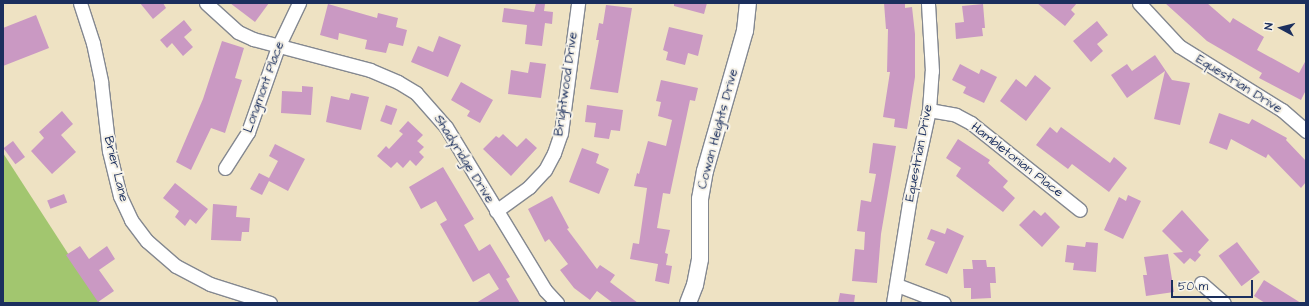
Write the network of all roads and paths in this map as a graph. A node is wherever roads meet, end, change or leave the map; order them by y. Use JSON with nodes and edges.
{"nodes":[{"id":1,"x":80,"y":3,"type":"edge"},
{"id":2,"x":206,"y":3,"type":"edge"},
{"id":3,"x":299,"y":3,"type":"edge"},
{"id":4,"x":578,"y":3,"type":"edge"},
{"id":5,"x":748,"y":3,"type":"edge"},
{"id":6,"x":928,"y":3,"type":"edge"},
{"id":7,"x":1139,"y":3,"type":"edge"},
{"id":8,"x":278,"y":47,"type":"junction"},
{"id":9,"x":928,"y":110,"type":"junction"},
{"id":10,"x":1306,"y":130,"type":"edge"},
{"id":11,"x":225,"y":168,"type":"dead end"},
{"id":12,"x":1080,"y":210,"type":"dead end"},
{"id":13,"x":496,"y":211,"type":"junction"},
{"id":14,"x":1201,"y":283,"type":"dead end"},
{"id":15,"x":897,"y":285,"type":"junction"},
{"id":16,"x":270,"y":303,"type":"edge"},
{"id":17,"x":557,"y":303,"type":"edge"},
{"id":18,"x":688,"y":303,"type":"edge"},
{"id":19,"x":893,"y":303,"type":"edge"},
{"id":20,"x":944,"y":303,"type":"edge"},
{"id":21,"x":1224,"y":303,"type":"edge"}],
"edges":[{"from":1,"to":16,"type":"street","name":"Brier Lane"},
{"from":2,"to":8,"type":"street","name":"Shadyridge Drive"},
{"from":3,"to":8,"type":"street","name":"Longmont Place"},
{"from":4,"to":13,"type":"street","name":"Brightwood Drive"},
{"from":5,"to":18,"type":"street","name":"Cowan Heights Drive"},
{"from":6,"to":9,"type":"street","name":"Equestrian Drive"},
{"from":7,"to":10,"type":"street","name":"Equestrian Drive"},
{"from":8,"to":11,"type":"street","name":"Longmont Place"},
{"from":8,"to":13,"type":"street","name":"Shadyridge Drive"},
{"from":9,"to":12,"type":"street","name":"Hambletonian Place"},
{"from":9,"to":15,"type":"street","name":"Equestrian Drive"},
{"from":13,"to":17,"type":"street","name":"Shadyridge Drive"},
{"from":14,"to":21,"type":"street"},
{"from":15,"to":19,"type":"street","name":"Equestrian Drive"},
{"from":15,"to":20,"type":"street"}]}
